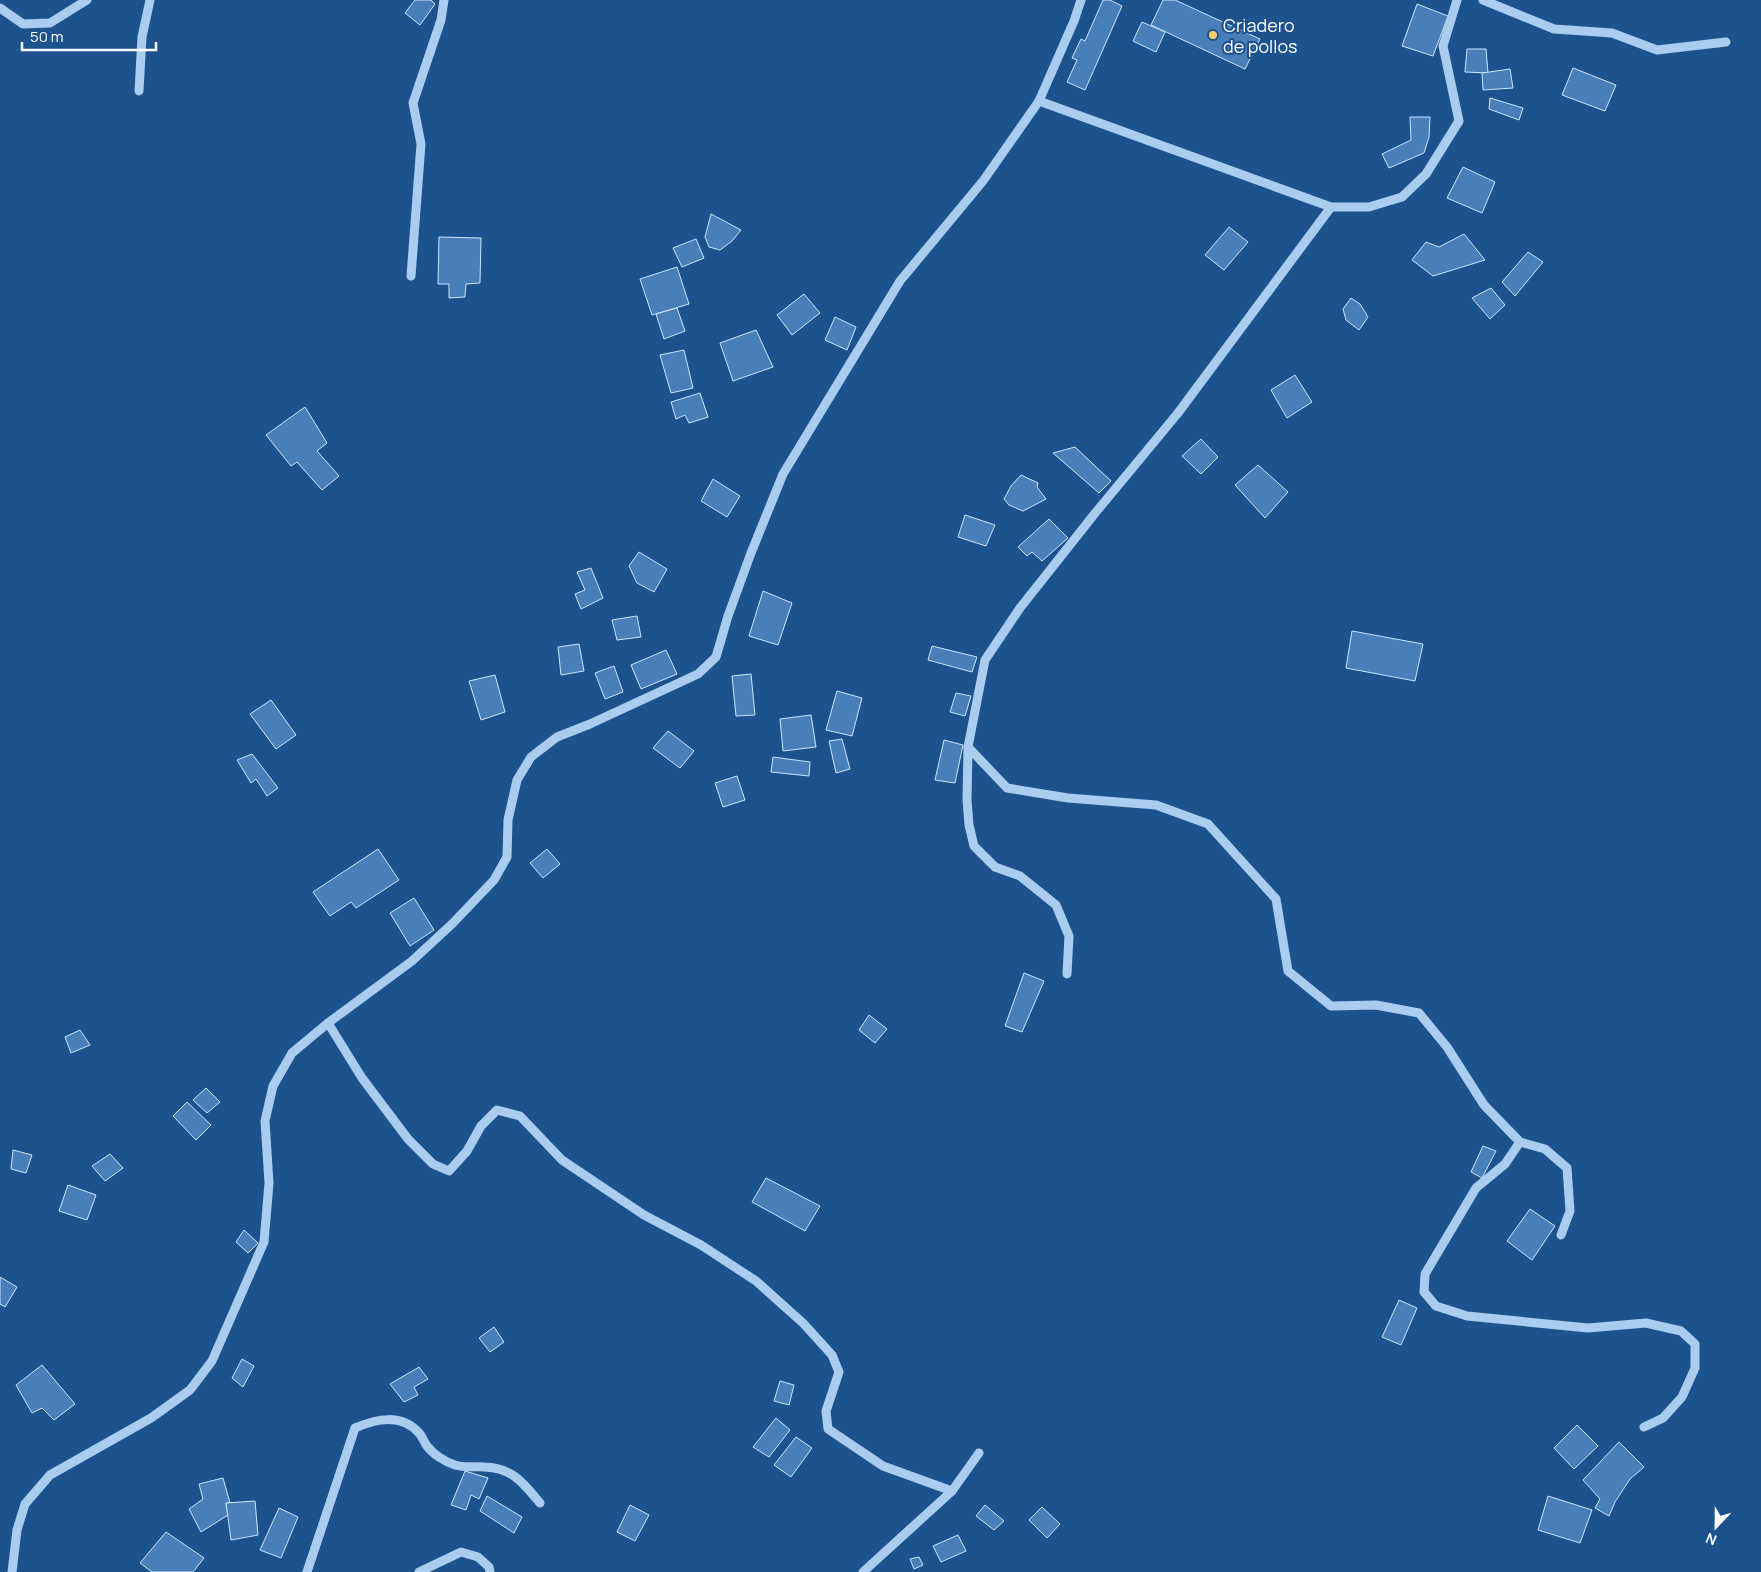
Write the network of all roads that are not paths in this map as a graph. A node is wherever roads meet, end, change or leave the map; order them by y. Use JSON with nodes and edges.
{"nodes":[{"id":1,"x":87,"y":0,"type":"edge"},
{"id":2,"x":150,"y":0,"type":"edge"},
{"id":3,"x":444,"y":0,"type":"edge"},
{"id":4,"x":1081,"y":0,"type":"edge"},
{"id":5,"x":1458,"y":0,"type":"edge"},
{"id":6,"x":1483,"y":0,"type":"edge"},
{"id":7,"x":0,"y":8,"type":"edge"},
{"id":8,"x":1726,"y":42,"type":"dead end"},
{"id":9,"x":139,"y":91,"type":"dead end"},
{"id":10,"x":1039,"y":101,"type":"junction"},
{"id":11,"x":1330,"y":207,"type":"junction"},
{"id":12,"x":411,"y":276,"type":"dead end"},
{"id":13,"x":968,"y":747,"type":"junction"},
{"id":14,"x":1068,"y":974,"type":"dead end"},
{"id":15,"x":328,"y":1023,"type":"junction"},
{"id":16,"x":1520,"y":1142,"type":"junction"},
{"id":17,"x":1561,"y":1235,"type":"dead end"},
{"id":18,"x":1644,"y":1427,"type":"dead end"},
{"id":19,"x":979,"y":1454,"type":"dead end"},
{"id":20,"x":952,"y":1491,"type":"junction"},
{"id":21,"x":540,"y":1503,"type":"dead end"},
{"id":22,"x":12,"y":1572,"type":"edge"},
{"id":23,"x":307,"y":1572,"type":"edge"},
{"id":24,"x":418,"y":1572,"type":"edge"},
{"id":25,"x":490,"y":1572,"type":"edge"},
{"id":26,"x":863,"y":1572,"type":"edge"}],
"edges":[{"from":1,"to":7,"type":"street"},
{"from":2,"to":9,"type":"street"},
{"from":3,"to":12,"type":"street"},
{"from":4,"to":10,"type":"street"},
{"from":5,"to":11,"type":"street"},
{"from":6,"to":8,"type":"street"},
{"from":10,"to":11,"type":"street"},
{"from":10,"to":15,"type":"street"},
{"from":11,"to":13,"type":"street"},
{"from":13,"to":14,"type":"street"},
{"from":13,"to":16,"type":"street"},
{"from":15,"to":20,"type":"street"},
{"from":15,"to":22,"type":"street"},
{"from":16,"to":17,"type":"street"},
{"from":16,"to":18,"type":"street"},
{"from":19,"to":20,"type":"street"},
{"from":20,"to":26,"type":"street"},
{"from":21,"to":23,"type":"street"},
{"from":24,"to":25,"type":"street"}]}
